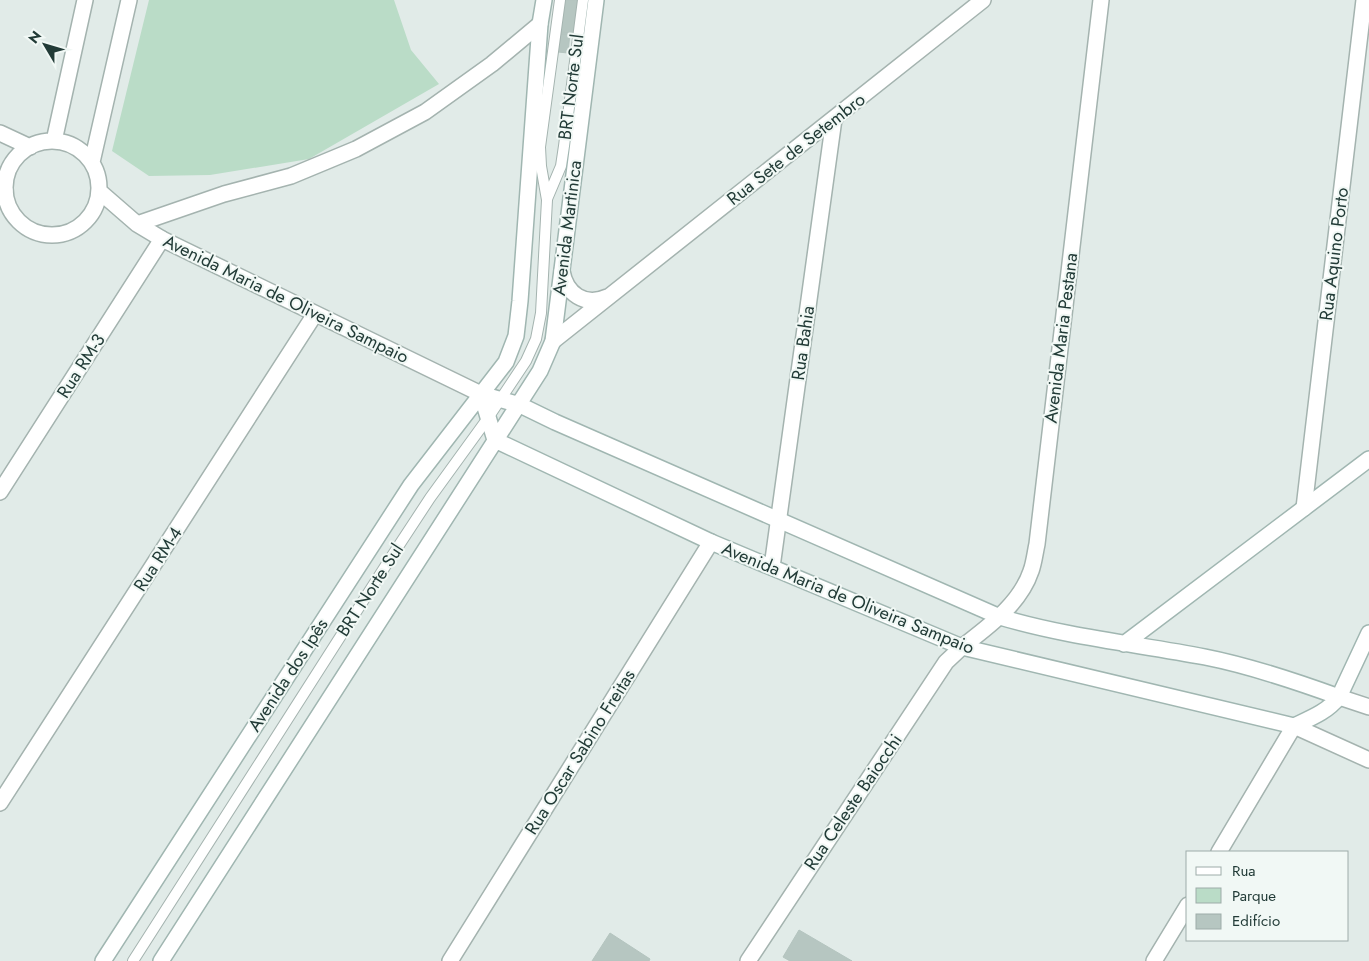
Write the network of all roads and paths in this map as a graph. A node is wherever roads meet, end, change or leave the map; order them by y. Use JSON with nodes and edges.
{"nodes":[{"id":1,"x":85,"y":0,"type":"edge"},
{"id":2,"x":129,"y":0,"type":"edge"},
{"id":3,"x":544,"y":0,"type":"edge"},
{"id":4,"x":560,"y":0,"type":"edge"},
{"id":5,"x":582,"y":0,"type":"edge"},
{"id":6,"x":596,"y":0,"type":"edge"},
{"id":7,"x":982,"y":0,"type":"edge"},
{"id":8,"x":1101,"y":0,"type":"edge"},
{"id":9,"x":1364,"y":0,"type":"edge"},
{"id":10,"x":540,"y":24,"type":"junction"},
{"id":11,"x":834,"y":119,"type":"junction"},
{"id":12,"x":0,"y":133,"type":"edge"},
{"id":13,"x":54,"y":141,"type":"junction"},
{"id":14,"x":30,"y":147,"type":"junction"},
{"id":15,"x":92,"y":162,"type":"junction"},
{"id":16,"x":3,"y":192,"type":"edge"},
{"id":17,"x":100,"y":192,"type":"junction"},
{"id":18,"x":547,"y":200,"type":"junction"},
{"id":19,"x":137,"y":224,"type":"junction"},
{"id":20,"x":162,"y":239,"type":"junction"},
{"id":21,"x":562,"y":271,"type":"junction"},
{"id":22,"x":608,"y":296,"type":"junction"},
{"id":23,"x":315,"y":314,"type":"junction"},
{"id":24,"x":553,"y":340,"type":"junction"},
{"id":25,"x":481,"y":394,"type":"junction"},
{"id":26,"x":501,"y":400,"type":"junction"},
{"id":27,"x":520,"y":405,"type":"junction"},
{"id":28,"x":488,"y":418,"type":"junction"},
{"id":29,"x":495,"y":440,"type":"junction"},
{"id":30,"x":1369,"y":459,"type":"edge"},
{"id":31,"x":0,"y":492,"type":"edge"},
{"id":32,"x":1304,"y":508,"type":"junction"},
{"id":33,"x":779,"y":520,"type":"junction"},
{"id":34,"x":711,"y":542,"type":"junction"},
{"id":35,"x":772,"y":567,"type":"junction"},
{"id":36,"x":1000,"y":617,"type":"junction"},
{"id":37,"x":1369,"y":633,"type":"edge"},
{"id":38,"x":1124,"y":644,"type":"junction"},
{"id":39,"x":962,"y":647,"type":"junction"},
{"id":40,"x":1339,"y":697,"type":"junction"},
{"id":41,"x":1369,"y":707,"type":"edge"},
{"id":42,"x":1294,"y":726,"type":"junction"},
{"id":43,"x":1369,"y":760,"type":"edge"},
{"id":44,"x":0,"y":804,"type":"edge"},
{"id":45,"x":1220,"y":851,"type":"edge"},
{"id":46,"x":1186,"y":908,"type":"edge"},
{"id":47,"x":103,"y":961,"type":"edge"},
{"id":48,"x":133,"y":961,"type":"edge"},
{"id":49,"x":162,"y":961,"type":"edge"},
{"id":50,"x":450,"y":961,"type":"edge"},
{"id":51,"x":748,"y":961,"type":"edge"},
{"id":52,"x":1154,"y":961,"type":"edge"}],
"edges":[{"from":1,"to":13,"type":"street"},
{"from":2,"to":15,"type":"street"},
{"from":3,"to":10,"type":"street"},
{"from":4,"to":18,"type":"lane","name":"BRT Norte Sul"},
{"from":5,"to":18,"type":"lane","name":"BRT Norte Sul"},
{"from":6,"to":21,"type":"street","name":"Avenida Martinica"},
{"from":7,"to":11,"type":"street","name":"Rua Sete de Setembro"},
{"from":8,"to":36,"type":"street","name":"Avenida Maria Pestana"},
{"from":9,"to":32,"type":"street","name":"Rua Aquino Porto"},
{"from":10,"to":19,"type":"street"},
{"from":10,"to":25,"type":"street"},
{"from":11,"to":22,"type":"street","name":"Rua Sete de Setembro"},
{"from":11,"to":33,"type":"street","name":"Rua Bahia"},
{"from":12,"to":14,"type":"street"},
{"from":13,"to":14,"type":"street"},
{"from":13,"to":15,"type":"street"},
{"from":14,"to":16,"type":"street"},
{"from":15,"to":17,"type":"street"},
{"from":16,"to":17,"type":"street"},
{"from":17,"to":19,"type":"street","name":"Avenida Maria de Oliveira Sampaio"},
{"from":18,"to":26,"type":"lane","name":"BRT Norte Sul"},
{"from":19,"to":20,"type":"street","name":"Avenida Maria de Oliveira Sampaio"},
{"from":20,"to":23,"type":"street","name":"Avenida Maria de Oliveira Sampaio"},
{"from":20,"to":31,"type":"street","name":"Rua RM-3"},
{"from":21,"to":22,"type":"street"},
{"from":21,"to":24,"type":"street","name":"Avenida Martinica"},
{"from":22,"to":24,"type":"street","name":"Rua Sete de Setembro"},
{"from":23,"to":25,"type":"street","name":"Avenida Maria de Oliveira Sampaio"},
{"from":23,"to":44,"type":"street","name":"Rua RM-4"},
{"from":24,"to":27,"type":"street","name":"Avenida Martinica"},
{"from":25,"to":26,"type":"street","name":"Avenida Maria de Oliveira Sampaio"},
{"from":25,"to":28,"type":"street"},
{"from":25,"to":47,"type":"street","name":"Avenida dos Ipês"},
{"from":26,"to":27,"type":"street","name":"Avenida Maria de Oliveira Sampaio"},
{"from":26,"to":28,"type":"lane","name":"BRT Norte Sul"},
{"from":27,"to":29,"type":"street","name":"Avenida Martinica"},
{"from":27,"to":33,"type":"street","name":"Avenida Maria de Oliveira Sampaio"},
{"from":28,"to":29,"type":"street"},
{"from":28,"to":48,"type":"lane","name":"BRT Norte Sul"},
{"from":29,"to":34,"type":"street","name":"Avenida Maria de Oliveira Sampaio"},
{"from":29,"to":49,"type":"street"},
{"from":30,"to":32,"type":"street"},
{"from":32,"to":38,"type":"street"},
{"from":33,"to":35,"type":"street","name":"Rua Bahia"},
{"from":33,"to":36,"type":"street","name":"Avenida Maria de Oliveira Sampaio"},
{"from":34,"to":35,"type":"street","name":"Avenida Maria de Oliveira Sampaio"},
{"from":34,"to":50,"type":"street","name":"Rua Oscar Sabino Freitas"},
{"from":35,"to":39,"type":"street","name":"Avenida Maria de Oliveira Sampaio"},
{"from":36,"to":38,"type":"street","name":"Avenida Maria de Oliveira Sampaio"},
{"from":36,"to":39,"type":"street","name":"Avenida Maria Pestana"},
{"from":37,"to":40,"type":"street"},
{"from":38,"to":40,"type":"street","name":"Avenida Maria de Oliveira Sampaio"},
{"from":39,"to":42,"type":"street","name":"Avenida Maria de Oliveira Sampaio"},
{"from":39,"to":51,"type":"street","name":"Rua Celeste Baiocchi"},
{"from":40,"to":41,"type":"street","name":"Avenida Maria de Oliveira Sampaio"},
{"from":40,"to":42,"type":"street"},
{"from":42,"to":43,"type":"street","name":"Avenida Maria de Oliveira Sampaio"},
{"from":42,"to":45,"type":"street"},
{"from":46,"to":52,"type":"street"}]}
